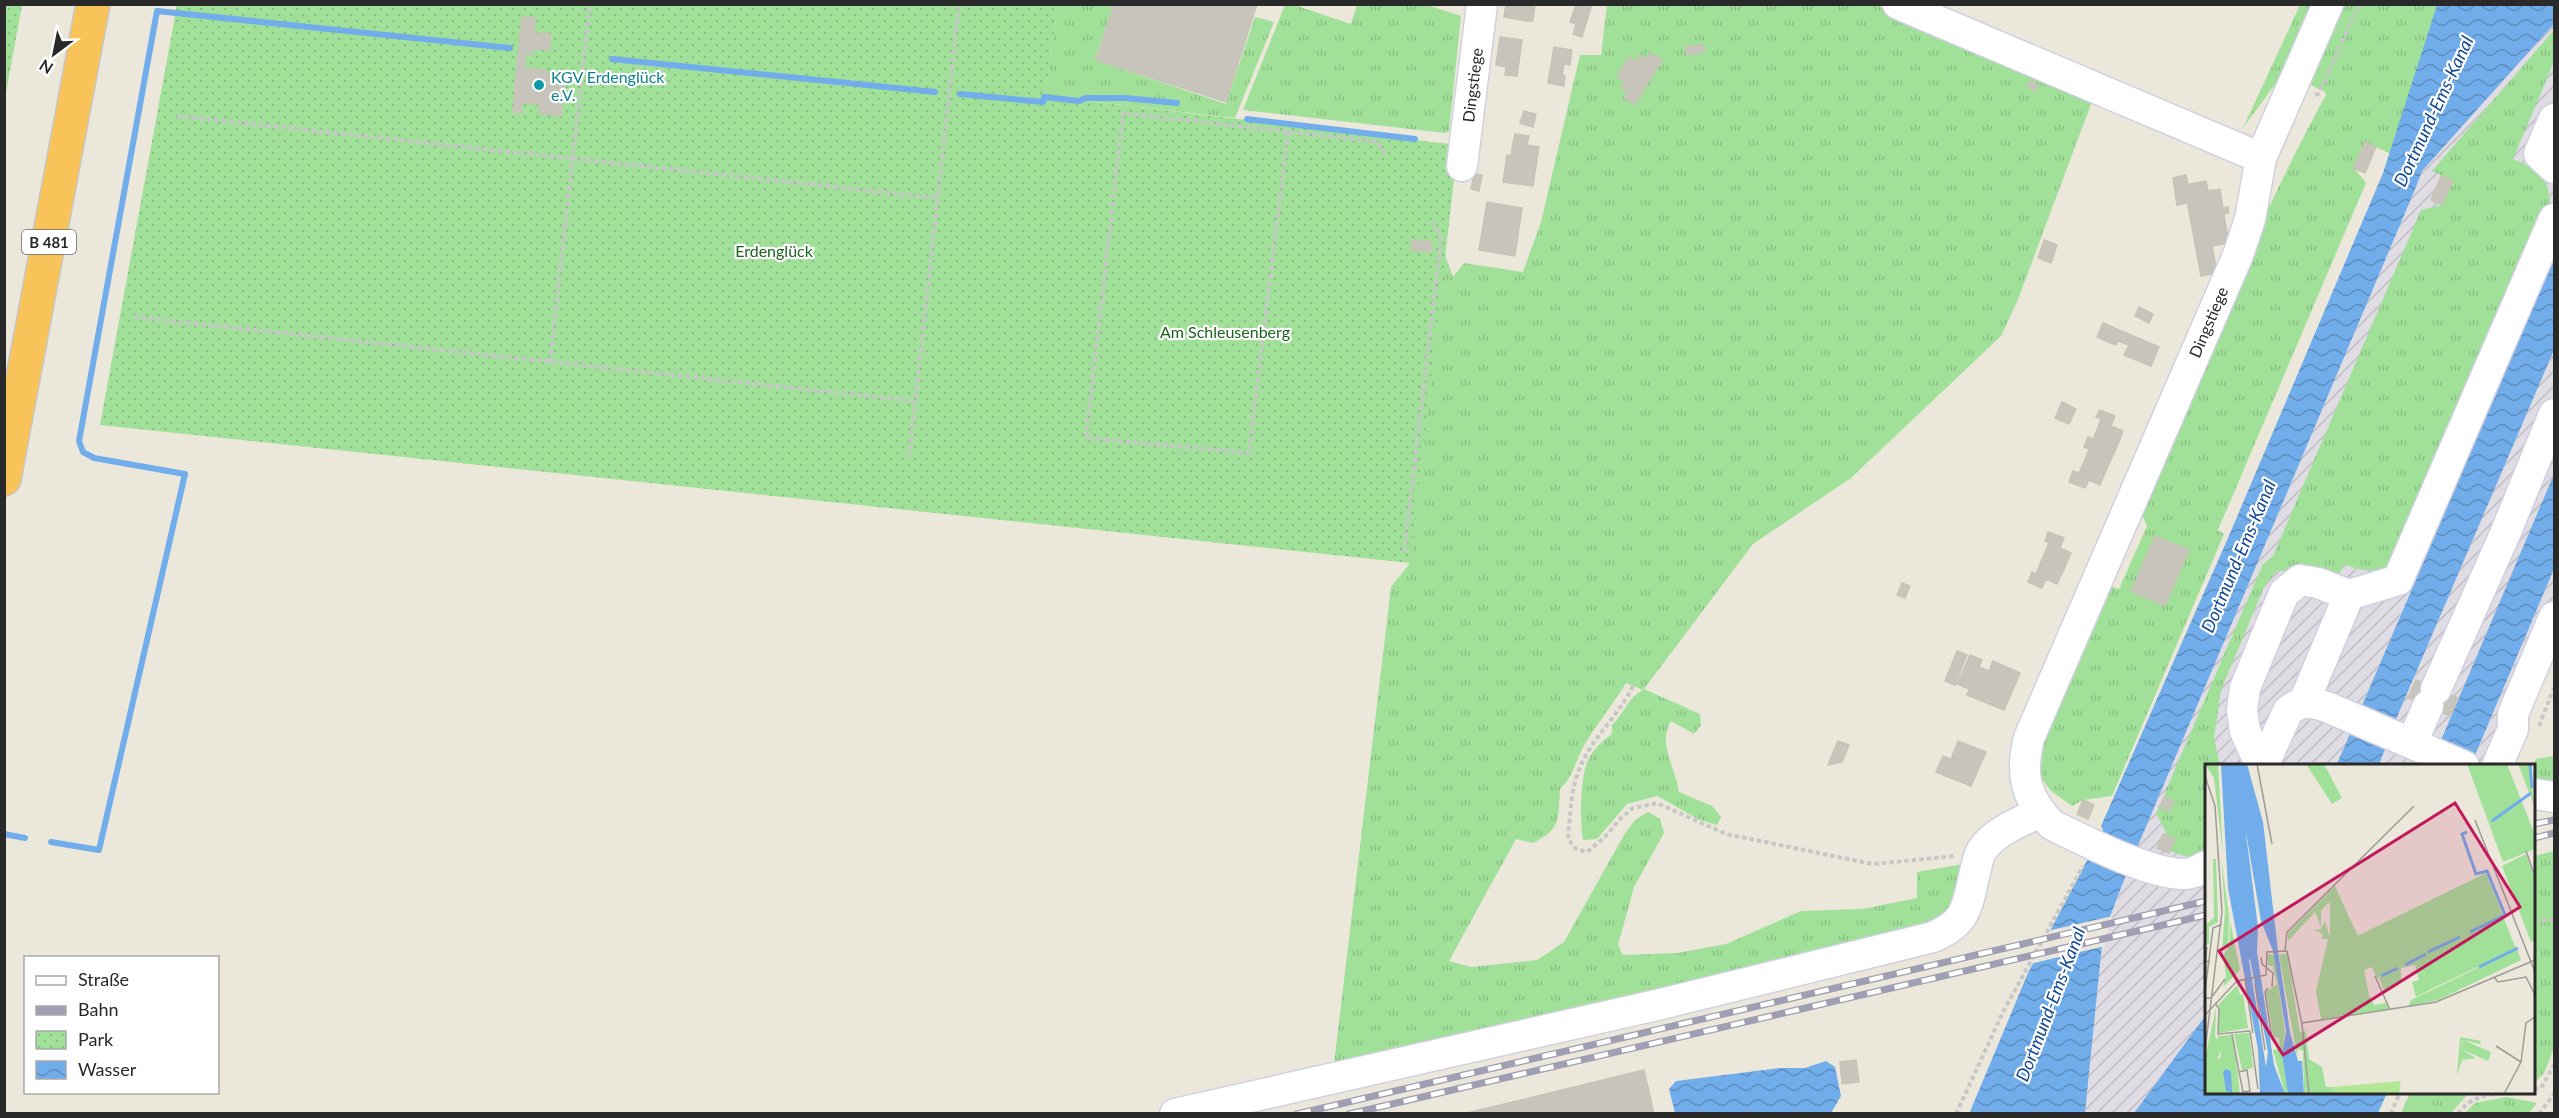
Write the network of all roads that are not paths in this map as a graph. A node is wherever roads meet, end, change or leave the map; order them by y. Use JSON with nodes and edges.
{"nodes":[{"id":1,"x":93,"y":4,"type":"edge"},
{"id":2,"x":1482,"y":4,"type":"edge"},
{"id":3,"x":1898,"y":4,"type":"edge"},
{"id":4,"x":2328,"y":4,"type":"edge"},
{"id":5,"x":2554,"y":119,"type":"edge"},
{"id":6,"x":2261,"y":158,"type":"junction"},
{"id":7,"x":1462,"y":166,"type":"dead end"},
{"id":8,"x":2554,"y":168,"type":"edge"},
{"id":9,"x":2554,"y":219,"type":"edge"},
{"id":10,"x":2554,"y":414,"type":"edge"},
{"id":11,"x":4,"y":479,"type":"edge"},
{"id":12,"x":2349,"y":595,"type":"junction"},
{"id":13,"x":2554,"y":617,"type":"edge"},
{"id":14,"x":2304,"y":702,"type":"junction"},
{"id":15,"x":2413,"y":744,"type":"junction"},
{"id":16,"x":2265,"y":760,"type":"edge"},
{"id":17,"x":2462,"y":764,"type":"edge"},
{"id":18,"x":2497,"y":764,"type":"edge"},
{"id":19,"x":2535,"y":794,"type":"edge"},
{"id":20,"x":2554,"y":797,"type":"edge"},
{"id":21,"x":2039,"y":812,"type":"junction"},
{"id":22,"x":2205,"y":867,"type":"edge"},
{"id":23,"x":1175,"y":1113,"type":"edge"}],
"edges":[{"from":1,"to":11,"type":"highway","number":"B 481"},
{"from":2,"to":7,"type":"street","name":"Dingstiege"},
{"from":3,"to":6,"type":"street"},
{"from":4,"to":6,"type":"street","name":"Dingstiege"},
{"from":5,"to":8,"type":"street"},
{"from":6,"to":21,"type":"street","name":"Dingstiege"},
{"from":9,"to":12,"type":"street"},
{"from":10,"to":15,"type":"street"},
{"from":12,"to":14,"type":"street"},
{"from":12,"to":16,"type":"street"},
{"from":13,"to":18,"type":"street"},
{"from":14,"to":15,"type":"street"},
{"from":14,"to":16,"type":"street"},
{"from":15,"to":17,"type":"street"},
{"from":19,"to":20,"type":"street"},
{"from":21,"to":22,"type":"street","name":"Dingstiege"},
{"from":21,"to":23,"type":"street"}]}
